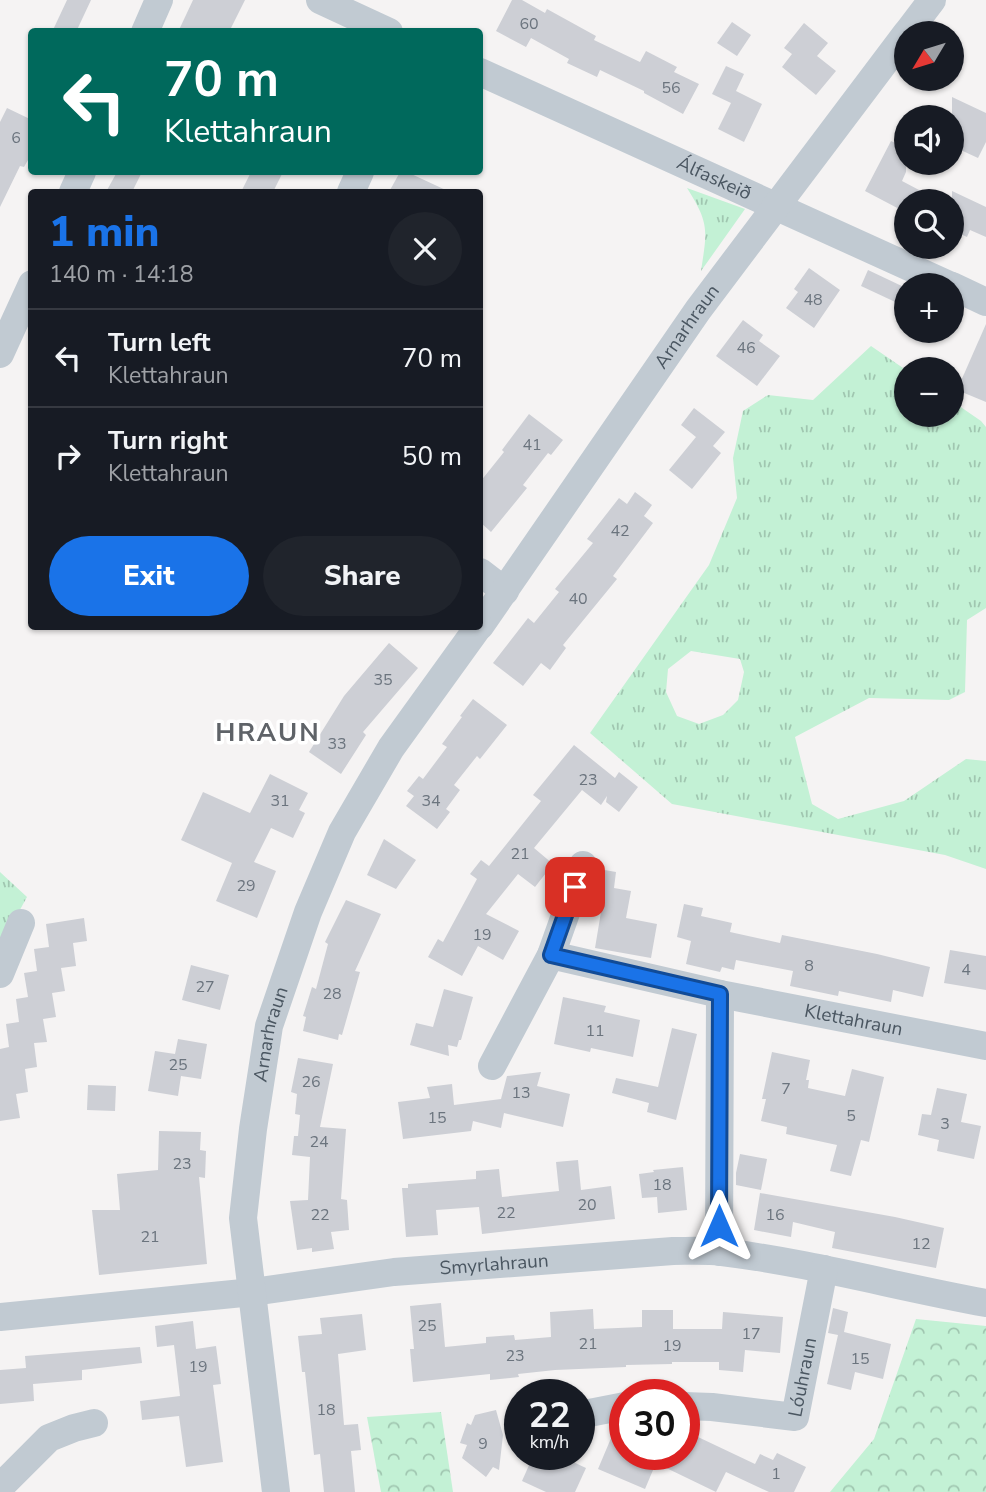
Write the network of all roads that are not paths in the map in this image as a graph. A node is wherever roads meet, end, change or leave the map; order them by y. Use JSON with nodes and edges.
{"nodes":[{"id":1,"x":159,"y":0,"type":"edge"},
{"id":2,"x":320,"y":0,"type":"edge"},
{"id":3,"x":932,"y":0,"type":"edge"},
{"id":4,"x":917,"y":21,"type":"edge"},
{"id":5,"x":147,"y":28,"type":"edge"},
{"id":6,"x":380,"y":28,"type":"edge"},
{"id":7,"x":894,"y":51,"type":"edge"},
{"id":8,"x":483,"y":73,"type":"edge"},
{"id":9,"x":776,"y":207,"type":"junction"},
{"id":10,"x":922,"y":273,"type":"edge"},
{"id":11,"x":964,"y":292,"type":"edge"},
{"id":12,"x":28,"y":293,"type":"edge"},
{"id":13,"x":986,"y":302,"type":"edge"},
{"id":14,"x":0,"y":355,"type":"edge"},
{"id":15,"x":483,"y":574,"type":"edge"},
{"id":16,"x":505,"y":591,"type":"junction"},
{"id":17,"x":483,"y":621,"type":"edge"},
{"id":18,"x":476,"y":630,"type":"edge"},
{"id":19,"x":583,"y":864,"type":"dead end"},
{"id":20,"x":21,"y":923,"type":"dead end"},
{"id":21,"x":551,"y":955,"type":"junction"},
{"id":22,"x":0,"y":974,"type":"edge"},
{"id":23,"x":720,"y":994,"type":"junction"},
{"id":24,"x":986,"y":1046,"type":"edge"},
{"id":25,"x":492,"y":1066,"type":"dead end"},
{"id":26,"x":719,"y":1252,"type":"junction"},
{"id":27,"x":824,"y":1269,"type":"junction"},
{"id":28,"x":253,"y":1292,"type":"junction"},
{"id":29,"x":986,"y":1304,"type":"edge"},
{"id":30,"x":0,"y":1317,"type":"edge"},
{"id":31,"x":700,"y":1407,"type":"edge"},
{"id":32,"x":94,"y":1423,"type":"dead end"},
{"id":33,"x":0,"y":1487,"type":"edge"},
{"id":34,"x":276,"y":1492,"type":"edge"}],
"edges":[{"from":1,"to":5,"type":"street"},
{"from":2,"to":6,"type":"street"},
{"from":3,"to":4,"type":"street","name":"Arnarhraun"},
{"from":7,"to":9,"type":"street","name":"Arnarhraun"},
{"from":8,"to":9,"type":"street","name":"Álfaskeið"},
{"from":9,"to":10,"type":"street","name":"Álfaskeið"},
{"from":9,"to":16,"type":"street","name":"Arnarhraun"},
{"from":11,"to":13,"type":"street","name":"Álfaskeið"},
{"from":12,"to":14,"type":"street"},
{"from":15,"to":16,"type":"street"},
{"from":16,"to":17,"type":"street","name":"Arnarhraun"},
{"from":18,"to":28,"type":"street","name":"Arnarhraun"},
{"from":19,"to":21,"type":"street"},
{"from":20,"to":22,"type":"street"},
{"from":21,"to":23,"type":"street","name":"Klettahraun"},
{"from":21,"to":25,"type":"street"},
{"from":23,"to":24,"type":"street","name":"Klettahraun"},
{"from":23,"to":26,"type":"street"},
{"from":26,"to":27,"type":"street","name":"Smyrlahraun"},
{"from":26,"to":28,"type":"street","name":"Smyrlahraun"},
{"from":27,"to":29,"type":"street","name":"Smyrlahraun"},
{"from":27,"to":31,"type":"street","name":"Lóuhraun"},
{"from":28,"to":30,"type":"street","name":"Smyrlahraun"},
{"from":28,"to":34,"type":"street","name":"Arnarhraun"},
{"from":32,"to":33,"type":"street"}]}
